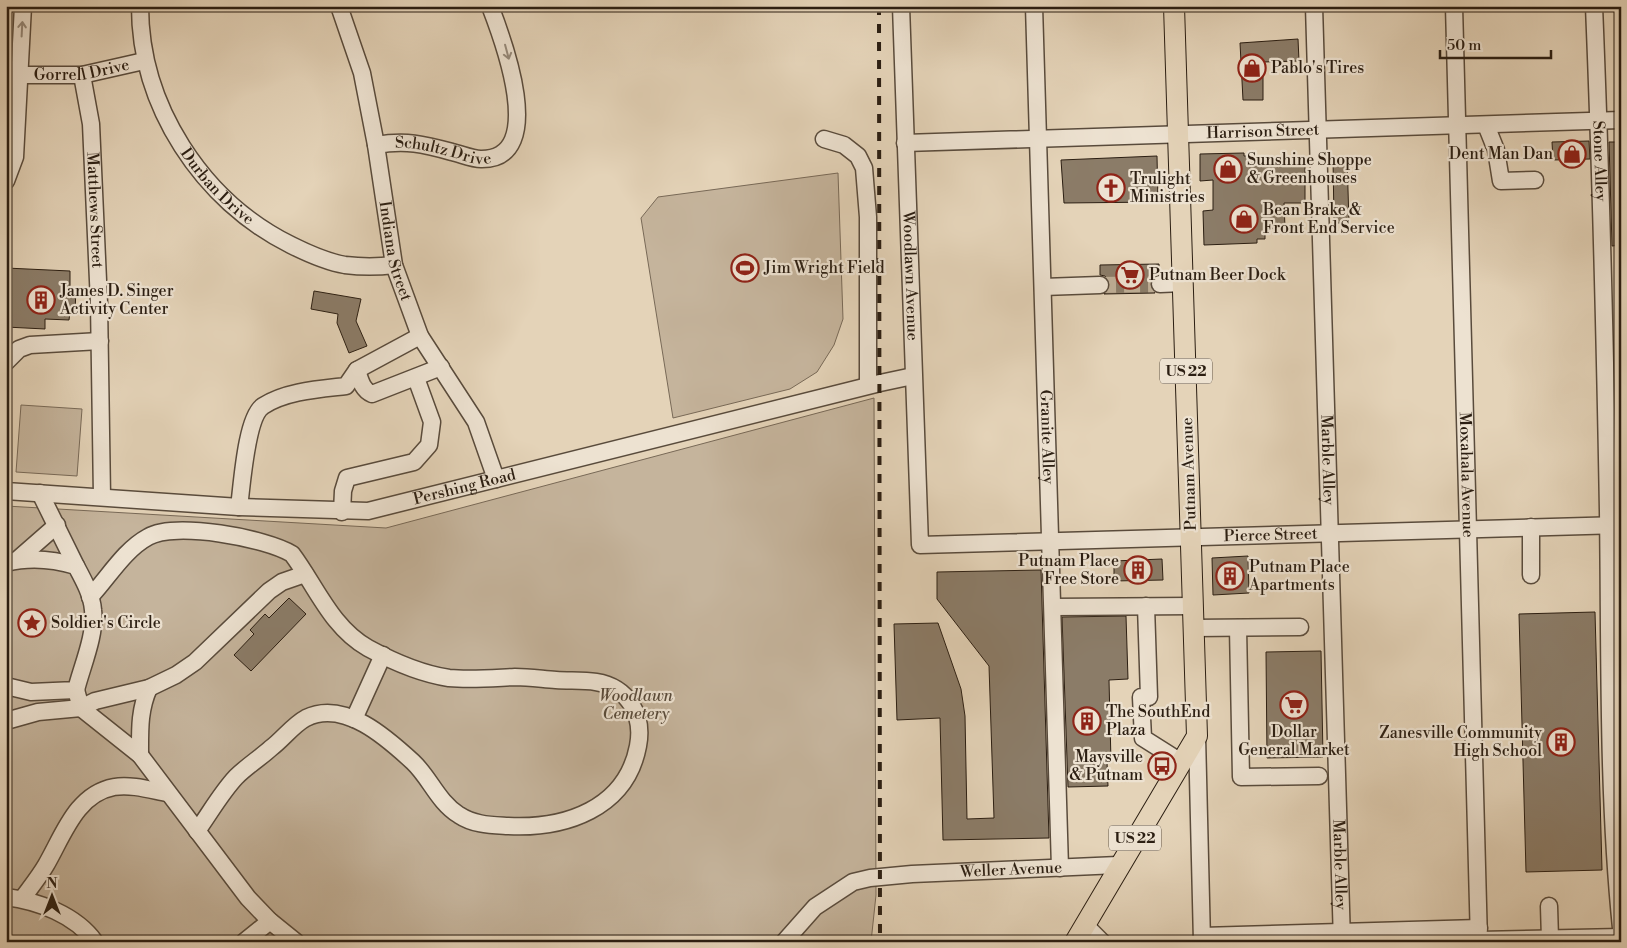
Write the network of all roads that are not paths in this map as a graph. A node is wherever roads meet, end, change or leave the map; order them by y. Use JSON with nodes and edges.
{"nodes":[{"id":1,"x":23,"y":6,"type":"edge"},
{"id":2,"x":140,"y":6,"type":"edge"},
{"id":3,"x":339,"y":6,"type":"edge"},
{"id":4,"x":490,"y":6,"type":"edge"},
{"id":5,"x":901,"y":6,"type":"edge"},
{"id":6,"x":1034,"y":6,"type":"edge"},
{"id":7,"x":1174,"y":6,"type":"edge"},
{"id":8,"x":1314,"y":6,"type":"edge"},
{"id":9,"x":1454,"y":6,"type":"edge"},
{"id":10,"x":1594,"y":6,"type":"edge"},
{"id":11,"x":144,"y":61,"type":"junction"},
{"id":12,"x":20,"y":75,"type":"junction"},
{"id":13,"x":82,"y":75,"type":"junction"},
{"id":14,"x":1621,"y":120,"type":"edge"},
{"id":15,"x":1598,"y":121,"type":"junction"},
{"id":16,"x":1486,"y":125,"type":"junction"},
{"id":17,"x":1457,"y":126,"type":"junction"},
{"id":18,"x":1318,"y":130,"type":"junction"},
{"id":19,"x":1178,"y":135,"type":"junction"},
{"id":20,"x":824,"y":139,"type":"dead end"},
{"id":21,"x":1038,"y":139,"type":"junction"},
{"id":22,"x":905,"y":143,"type":"junction"},
{"id":23,"x":376,"y":145,"type":"junction"},
{"id":24,"x":6,"y":180,"type":"edge"},
{"id":25,"x":1535,"y":180,"type":"dead end"},
{"id":26,"x":394,"y":265,"type":"junction"},
{"id":27,"x":1183,"y":283,"type":"junction"},
{"id":28,"x":1160,"y":284,"type":"tunnel mouth"},
{"id":29,"x":1100,"y":285,"type":"tunnel mouth"},
{"id":30,"x":1043,"y":287,"type":"junction"},
{"id":31,"x":420,"y":336,"type":"junction"},
{"id":32,"x":100,"y":341,"type":"junction"},
{"id":33,"x":6,"y":362,"type":"edge"},
{"id":34,"x":440,"y":368,"type":"junction"},
{"id":35,"x":357,"y":370,"type":"junction"},
{"id":36,"x":913,"y":376,"type":"junction"},
{"id":37,"x":416,"y":378,"type":"junction"},
{"id":38,"x":868,"y":386,"type":"junction"},
{"id":39,"x":496,"y":479,"type":"junction"},
{"id":40,"x":6,"y":491,"type":"edge"},
{"id":41,"x":40,"y":493,"type":"junction"},
{"id":42,"x":102,"y":497,"type":"junction"},
{"id":43,"x":239,"y":506,"type":"junction"},
{"id":44,"x":342,"y":512,"type":"junction"},
{"id":45,"x":56,"y":525,"type":"junction"},
{"id":46,"x":1614,"y":526,"type":"edge"},
{"id":47,"x":1531,"y":527,"type":"junction"},
{"id":48,"x":1469,"y":529,"type":"junction"},
{"id":49,"x":1330,"y":533,"type":"junction"},
{"id":50,"x":1191,"y":537,"type":"junction"},
{"id":51,"x":1051,"y":541,"type":"junction"},
{"id":52,"x":920,"y":545,"type":"joint"},
{"id":53,"x":11,"y":562,"type":"edge"},
{"id":54,"x":76,"y":566,"type":"junction"},
{"id":55,"x":304,"y":574,"type":"junction"},
{"id":56,"x":1531,"y":575,"type":"dead end"},
{"id":57,"x":90,"y":597,"type":"junction"},
{"id":58,"x":1146,"y":606,"type":"junction"},
{"id":59,"x":1193,"y":606,"type":"junction"},
{"id":60,"x":1053,"y":607,"type":"junction"},
{"id":61,"x":1300,"y":627,"type":"dead end"},
{"id":62,"x":1194,"y":628,"type":"junction"},
{"id":63,"x":1238,"y":628,"type":"junction"},
{"id":64,"x":383,"y":655,"type":"junction"},
{"id":65,"x":7,"y":688,"type":"edge"},
{"id":66,"x":149,"y":688,"type":"junction"},
{"id":67,"x":76,"y":690,"type":"junction"},
{"id":68,"x":81,"y":708,"type":"junction"},
{"id":69,"x":354,"y":719,"type":"junction"},
{"id":70,"x":6,"y":721,"type":"edge"},
{"id":71,"x":1197,"y":736,"type":"junction"},
{"id":72,"x":140,"y":755,"type":"junction"},
{"id":73,"x":1181,"y":762,"type":"junction"},
{"id":74,"x":1319,"y":776,"type":"dead end"},
{"id":75,"x":167,"y":793,"type":"junction"},
{"id":76,"x":198,"y":831,"type":"junction"},
{"id":77,"x":1617,"y":854,"type":"edge"},
{"id":78,"x":1118,"y":865,"type":"junction"},
{"id":79,"x":1060,"y":868,"type":"junction"},
{"id":80,"x":14,"y":898,"type":"edge"},
{"id":81,"x":1549,"y":906,"type":"dead end"},
{"id":82,"x":270,"y":921,"type":"junction"},
{"id":83,"x":1621,"y":928,"type":"edge"},
{"id":84,"x":1080,"y":933,"type":"edge"},
{"id":85,"x":1342,"y":937,"type":"edge"},
{"id":86,"x":1479,"y":937,"type":"edge"},
{"id":87,"x":1621,"y":937,"type":"edge"},
{"id":88,"x":1550,"y":938,"type":"junction"},
{"id":89,"x":1202,"y":939,"type":"edge"},
{"id":90,"x":95,"y":942,"type":"edge"},
{"id":91,"x":244,"y":942,"type":"edge"},
{"id":92,"x":296,"y":942,"type":"edge"},
{"id":93,"x":784,"y":942,"type":"edge"},
{"id":94,"x":1102,"y":942,"type":"edge"}],
"edges":[{"from":12,"to":1,"type":"street","one_way":true},
{"from":2,"to":11,"type":"street","name":"Durban Drive"},
{"from":3,"to":23,"type":"street","name":"Indiana Street"},
{"from":4,"to":23,"type":"street","name":"Schultz Drive","one_way":true},
{"from":5,"to":22,"type":"street","name":"Woodlawn Avenue"},
{"from":6,"to":21,"type":"street","name":"Granite Alley"},
{"from":7,"to":19,"type":"main road","name":"Putnam Avenue","number":"US 22"},
{"from":8,"to":18,"type":"street","name":"Marble Alley"},
{"from":9,"to":17,"type":"street","name":"Moxahala Avenue"},
{"from":10,"to":15,"type":"street","name":"Stone Alley"},
{"from":11,"to":13,"type":"street","name":"Gorrell Drive"},
{"from":11,"to":26,"type":"street","name":"Durban Drive"},
{"from":12,"to":13,"type":"street","name":"Gorrell Drive"},
{"from":12,"to":24,"type":"street"},
{"from":13,"to":32,"type":"street","name":"Matthews Street"},
{"from":14,"to":15,"type":"street","name":"Harrison Street"},
{"from":15,"to":16,"type":"street","name":"Harrison Street"},
{"from":15,"to":46,"type":"street","name":"Stone Alley"},
{"from":16,"to":17,"type":"street","name":"Harrison Street"},
{"from":16,"to":25,"type":"street"},
{"from":17,"to":18,"type":"street","name":"Harrison Street"},
{"from":17,"to":48,"type":"street","name":"Moxahala Avenue"},
{"from":18,"to":19,"type":"street","name":"Harrison Street"},
{"from":18,"to":49,"type":"street","name":"Marble Alley"},
{"from":19,"to":21,"type":"street","name":"Harrison Street"},
{"from":19,"to":27,"type":"main road","name":"Putnam Avenue","number":"US 22"},
{"from":20,"to":38,"type":"street"},
{"from":21,"to":22,"type":"street","name":"Harrison Street"},
{"from":21,"to":30,"type":"street","name":"Granite Alley"},
{"from":22,"to":36,"type":"street","name":"Woodlawn Avenue"},
{"from":23,"to":26,"type":"street","name":"Indiana Street"},
{"from":26,"to":31,"type":"street","name":"Indiana Street"},
{"from":27,"to":28,"type":"street"},
{"from":27,"to":50,"type":"main road","name":"Putnam Avenue","number":"US 22"},
{"from":29,"to":30,"type":"street"},
{"from":30,"to":51,"type":"street","name":"Granite Alley"},
{"from":31,"to":34,"type":"street","name":"Indiana Street"},
{"from":31,"to":35,"type":"street"},
{"from":32,"to":33,"type":"street"},
{"from":32,"to":42,"type":"street","name":"Matthews Street"},
{"from":34,"to":37,"type":"street"},
{"from":34,"to":39,"type":"street","name":"Indiana Street"},
{"from":35,"to":37,"type":"street"},
{"from":35,"to":43,"type":"street"},
{"from":36,"to":38,"type":"street","name":"Pershing Road"},
{"from":36,"to":52,"type":"street","name":"Woodlawn Avenue"},
{"from":37,"to":44,"type":"street"},
{"from":38,"to":39,"type":"street","name":"Pershing Road"},
{"from":39,"to":44,"type":"street","name":"Pershing Road"},
{"from":40,"to":41,"type":"street","name":"Pershing Road"},
{"from":41,"to":42,"type":"street","name":"Pershing Road"},
{"from":41,"to":45,"type":"street"},
{"from":42,"to":43,"type":"street","name":"Pershing Road"},
{"from":43,"to":44,"type":"street","name":"Pershing Road"},
{"from":45,"to":53,"type":"street"},
{"from":45,"to":54,"type":"street"},
{"from":46,"to":47,"type":"street","name":"Pierce Street"},
{"from":46,"to":77,"type":"street","name":"Stone Alley"},
{"from":47,"to":48,"type":"street","name":"Pierce Street"},
{"from":47,"to":56,"type":"street"},
{"from":48,"to":49,"type":"street","name":"Pierce Street"},
{"from":48,"to":86,"type":"street","name":"Moxahala Avenue"},
{"from":49,"to":50,"type":"street","name":"Pierce Street"},
{"from":49,"to":85,"type":"street","name":"Marble Alley"},
{"from":50,"to":51,"type":"street","name":"Pierce Street"},
{"from":50,"to":59,"type":"main road","name":"Putnam Avenue","number":"US 22"},
{"from":51,"to":52,"type":"street","name":"Pierce Street"},
{"from":51,"to":60,"type":"street","name":"Granite Alley"},
{"from":53,"to":54,"type":"street"},
{"from":54,"to":57,"type":"street"},
{"from":55,"to":57,"type":"street"},
{"from":55,"to":64,"type":"street"},
{"from":55,"to":66,"type":"street"},
{"from":57,"to":67,"type":"street"},
{"from":58,"to":59,"type":"street"},
{"from":58,"to":60,"type":"street"},
{"from":58,"to":73,"type":"street"},
{"from":59,"to":62,"type":"main road","name":"Putnam Avenue","number":"US 22"},
{"from":60,"to":79,"type":"street","name":"Granite Alley"},
{"from":61,"to":63,"type":"street"},
{"from":62,"to":63,"type":"street"},
{"from":62,"to":71,"type":"main road","name":"Putnam Avenue","number":"US 22"},
{"from":63,"to":74,"type":"street"},
{"from":64,"to":69,"type":"street"},
{"from":64,"to":69,"type":"street"},
{"from":65,"to":67,"type":"street"},
{"from":66,"to":68,"type":"street"},
{"from":66,"to":72,"type":"street"},
{"from":67,"to":68,"type":"street"},
{"from":68,"to":70,"type":"street"},
{"from":68,"to":72,"type":"street"},
{"from":69,"to":76,"type":"street"},
{"from":71,"to":73,"type":"main road","number":"US 22"},
{"from":71,"to":89,"type":"street","name":"Putnam Avenue"},
{"from":72,"to":75,"type":"street"},
{"from":73,"to":78,"type":"main road","number":"US 22"},
{"from":75,"to":76,"type":"street"},
{"from":75,"to":80,"type":"street"},
{"from":76,"to":82,"type":"street"},
{"from":77,"to":83,"type":"street","name":"Stone Alley"},
{"from":78,"to":79,"type":"street","name":"Weller Avenue"},
{"from":78,"to":84,"type":"main road","number":"US 22"},
{"from":79,"to":93,"type":"street","name":"Weller Avenue"},
{"from":80,"to":90,"type":"street"},
{"from":81,"to":88,"type":"street"},
{"from":82,"to":91,"type":"street"},
{"from":82,"to":92,"type":"street"},
{"from":84,"to":94,"type":"street"},
{"from":85,"to":86,"type":"street"},
{"from":85,"to":89,"type":"street"},
{"from":86,"to":88,"type":"street"},
{"from":87,"to":88,"type":"street"}]}
